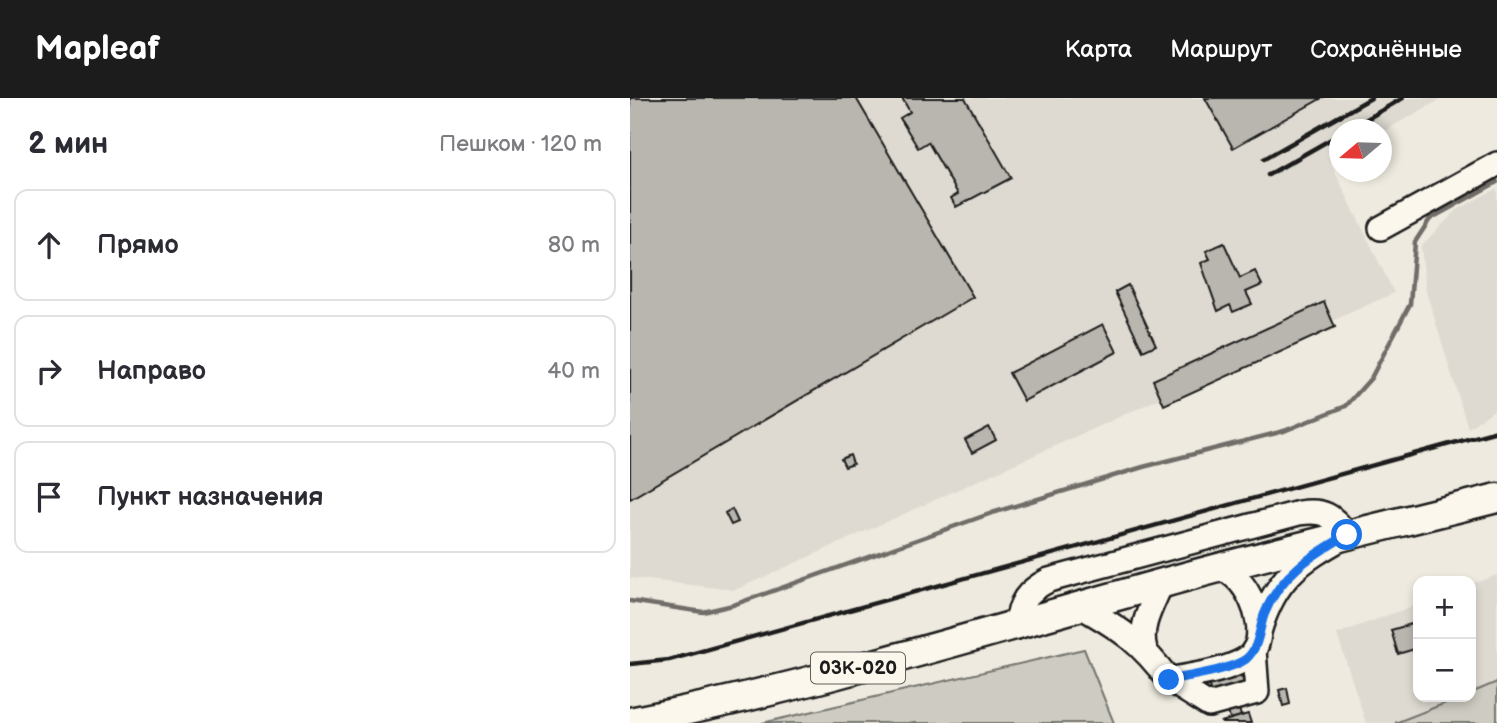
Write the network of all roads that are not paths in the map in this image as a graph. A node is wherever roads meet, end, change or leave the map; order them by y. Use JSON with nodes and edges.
{"nodes":[{"id":1,"x":1497,"y":164,"type":"edge"},
{"id":2,"x":1381,"y":228,"type":"dead end"},
{"id":3,"x":1497,"y":498,"type":"edge"},
{"id":4,"x":1347,"y":535,"type":"junction"},
{"id":5,"x":1223,"y":567,"type":"junction"},
{"id":6,"x":1161,"y":584,"type":"junction"},
{"id":7,"x":1084,"y":608,"type":"junction"},
{"id":8,"x":1017,"y":627,"type":"junction"},
{"id":9,"x":1257,"y":641,"type":"junction"},
{"id":10,"x":1145,"y":649,"type":"junction"},
{"id":11,"x":1169,"y":680,"type":"junction"},
{"id":12,"x":630,"y":722,"type":"edge"}],
"edges":[{"from":1,"to":2,"type":"lane"},
{"from":3,"to":4,"type":"main road","number":"03К-020"},
{"from":4,"to":5,"type":"main road","number":"03К-020"},
{"from":4,"to":8,"type":"lane"},
{"from":4,"to":9,"type":"lane"},
{"from":5,"to":6,"type":"main road","number":"03К-020"},
{"from":5,"to":9,"type":"lane"},
{"from":6,"to":7,"type":"main road","number":"03К-020"},
{"from":6,"to":10,"type":"lane"},
{"from":7,"to":8,"type":"main road","number":"03К-020"},
{"from":7,"to":10,"type":"lane"},
{"from":8,"to":12,"type":"main road","number":"03К-020"},
{"from":9,"to":11,"type":"lane"},
{"from":9,"to":11,"type":"lane"},
{"from":10,"to":11,"type":"lane"}]}
